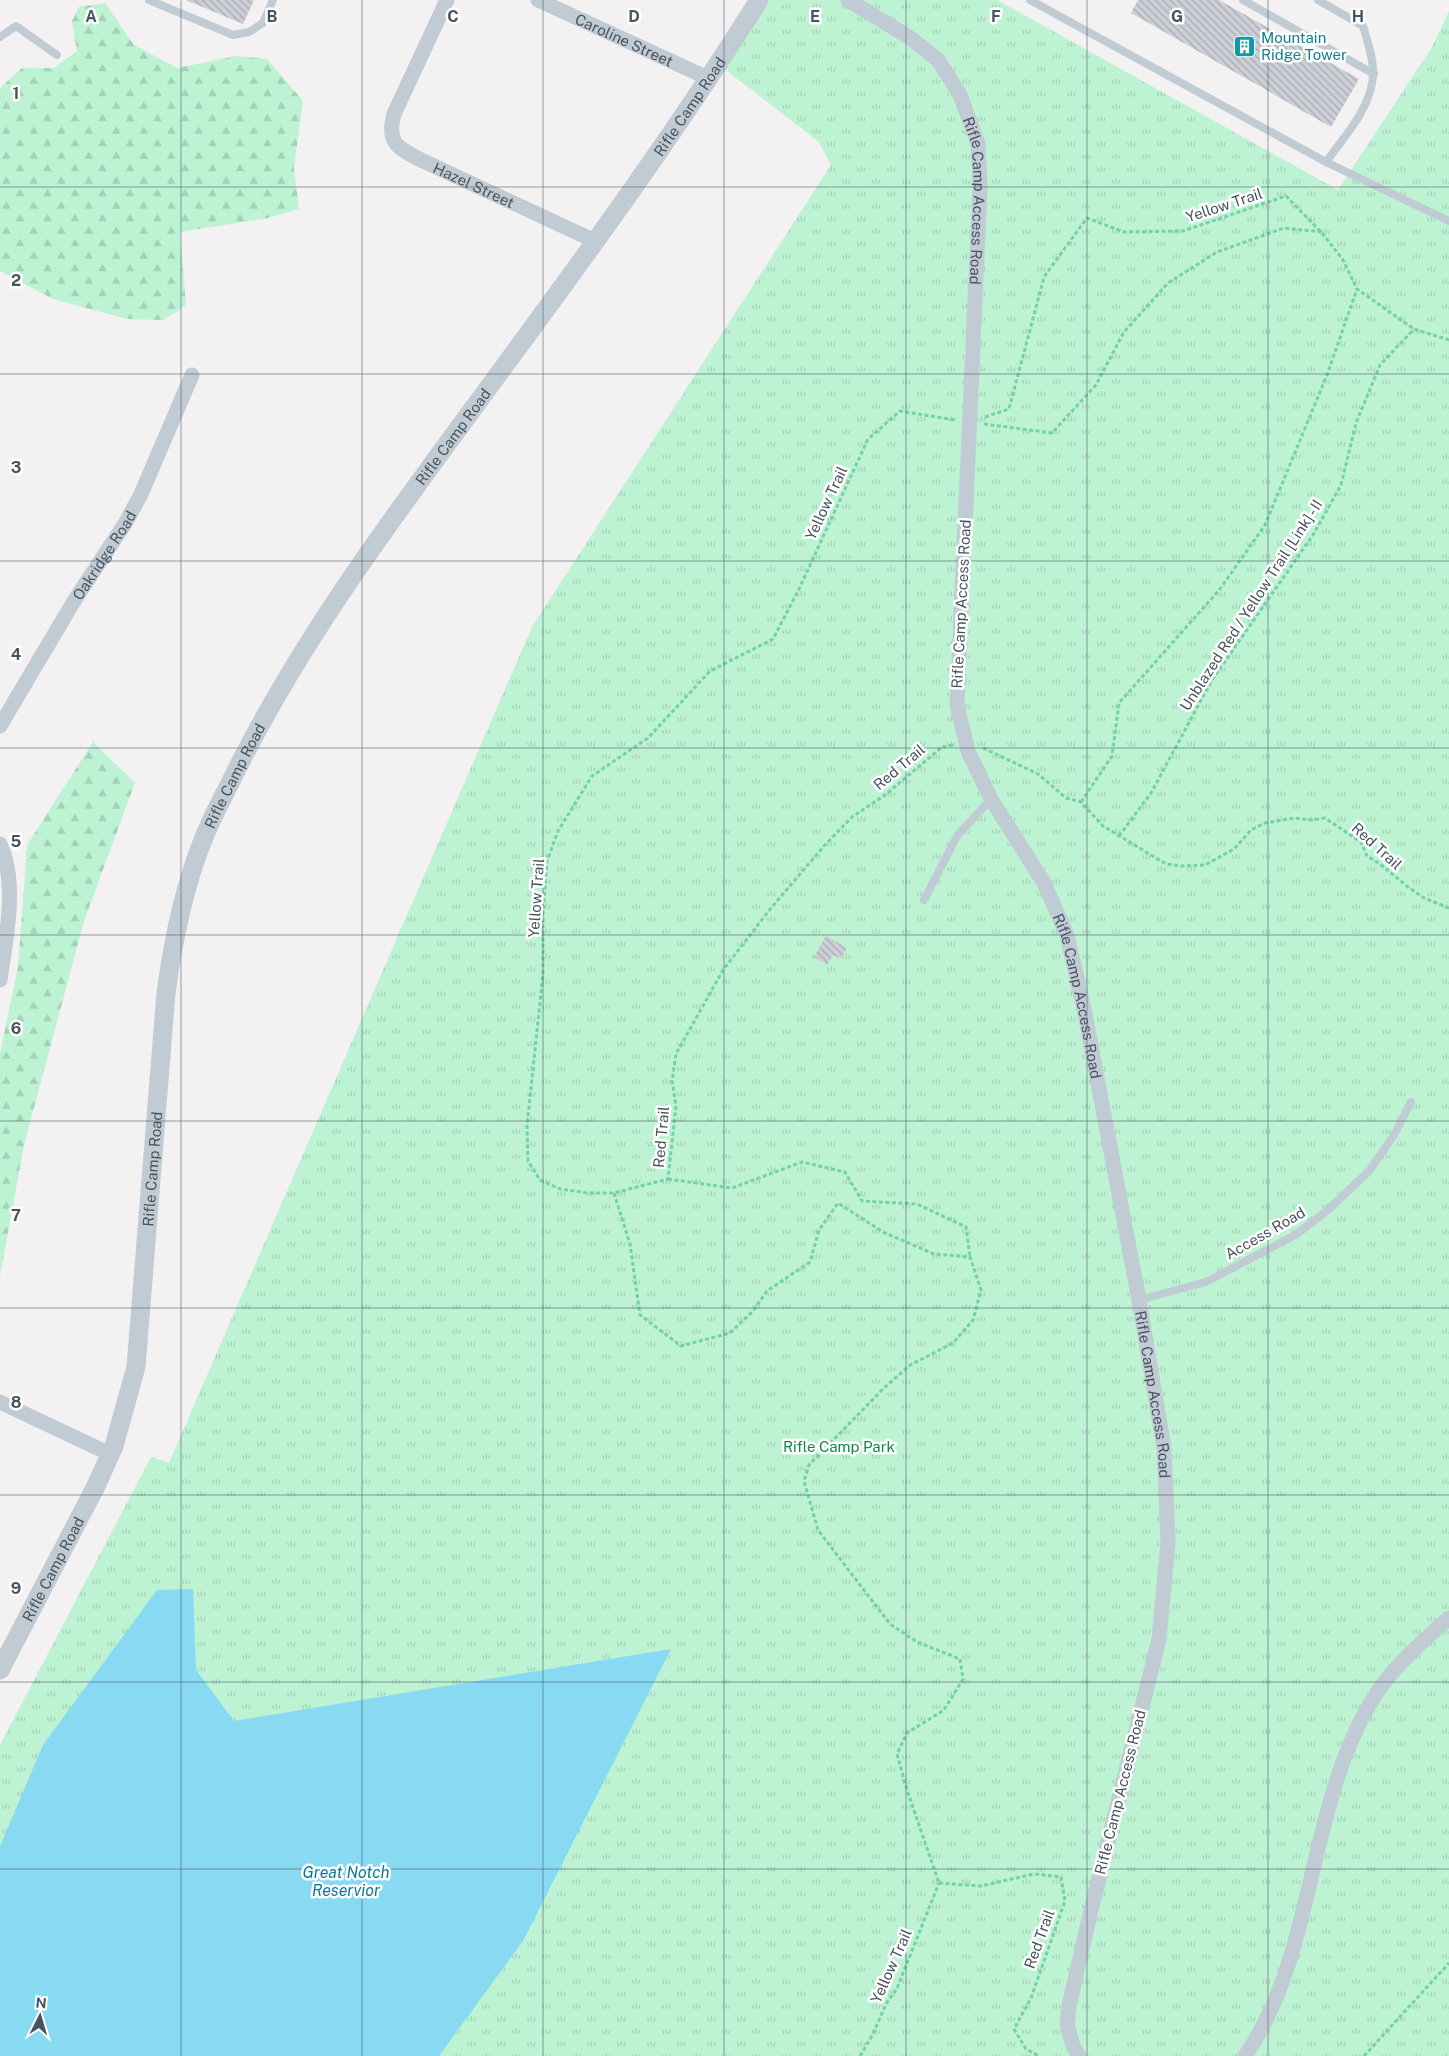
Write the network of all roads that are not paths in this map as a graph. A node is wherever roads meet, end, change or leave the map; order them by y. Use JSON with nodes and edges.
{"nodes":[{"id":1,"x":149,"y":0,"type":"edge"},
{"id":2,"x":273,"y":0,"type":"edge"},
{"id":3,"x":447,"y":0,"type":"edge"},
{"id":4,"x":538,"y":0,"type":"edge"},
{"id":5,"x":760,"y":0,"type":"edge"},
{"id":6,"x":848,"y":0,"type":"edge"},
{"id":7,"x":1030,"y":0,"type":"edge"},
{"id":8,"x":1243,"y":0,"type":"edge"},
{"id":9,"x":1318,"y":0,"type":"edge"},
{"id":10,"x":0,"y":37,"type":"edge"},
{"id":11,"x":57,"y":55,"type":"dead end"},
{"id":12,"x":1374,"y":74,"type":"junction"},
{"id":13,"x":710,"y":78,"type":"junction"},
{"id":14,"x":1326,"y":162,"type":"junction"},
{"id":15,"x":1449,"y":221,"type":"edge"},
{"id":16,"x":595,"y":241,"type":"junction"},
{"id":17,"x":192,"y":375,"type":"dead end"},
{"id":18,"x":0,"y":726,"type":"edge"},
{"id":19,"x":991,"y":799,"type":"junction"},
{"id":20,"x":0,"y":844,"type":"edge"},
{"id":21,"x":924,"y":900,"type":"dead end"},
{"id":22,"x":0,"y":980,"type":"edge"},
{"id":23,"x":1411,"y":1102,"type":"dead end"},
{"id":24,"x":1139,"y":1300,"type":"junction"},
{"id":25,"x":0,"y":1402,"type":"edge"},
{"id":26,"x":110,"y":1454,"type":"junction"},
{"id":27,"x":1449,"y":1618,"type":"edge"},
{"id":28,"x":0,"y":1670,"type":"edge"},
{"id":29,"x":1079,"y":2056,"type":"edge"},
{"id":30,"x":1245,"y":2056,"type":"edge"}],
"edges":[{"from":1,"to":2,"type":"lane"},
{"from":3,"to":16,"type":"street","name":"Hazel Street"},
{"from":4,"to":13,"type":"street","name":"Caroline Street"},
{"from":5,"to":13,"type":"street","name":"Rifle Camp Road"},
{"from":6,"to":19,"type":"street","name":"Rifle Camp Access Road"},
{"from":7,"to":14,"type":"lane"},
{"from":8,"to":12,"type":"lane"},
{"from":9,"to":12,"type":"lane"},
{"from":10,"to":11,"type":"lane"},
{"from":12,"to":14,"type":"lane"},
{"from":13,"to":16,"type":"street","name":"Rifle Camp Road"},
{"from":14,"to":15,"type":"lane"},
{"from":16,"to":26,"type":"street","name":"Rifle Camp Road"},
{"from":17,"to":18,"type":"street","name":"Oakridge Road"},
{"from":19,"to":21,"type":"lane"},
{"from":19,"to":24,"type":"street","name":"Rifle Camp Access Road"},
{"from":20,"to":22,"type":"street"},
{"from":23,"to":24,"type":"lane","name":"Access Road"},
{"from":24,"to":29,"type":"street","name":"Rifle Camp Access Road"},
{"from":25,"to":26,"type":"street"},
{"from":26,"to":28,"type":"street","name":"Rifle Camp Road"},
{"from":27,"to":30,"type":"street"}]}
